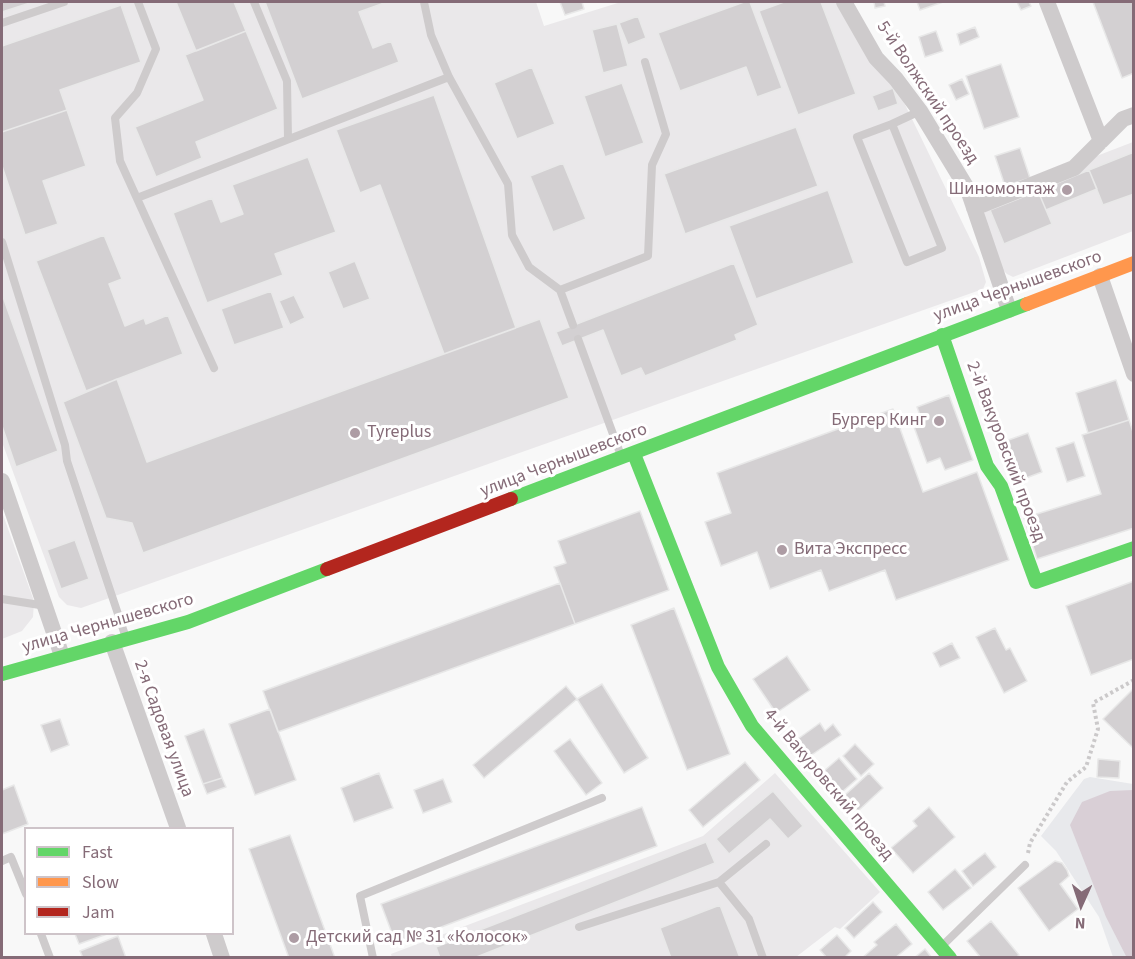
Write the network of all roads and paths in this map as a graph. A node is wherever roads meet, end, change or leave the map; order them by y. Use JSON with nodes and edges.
{"nodes":[{"id":1,"x":64,"y":2,"type":"edge"},
{"id":2,"x":138,"y":2,"type":"edge"},
{"id":3,"x":254,"y":2,"type":"edge"},
{"id":4,"x":424,"y":2,"type":"edge"},
{"id":5,"x":844,"y":2,"type":"edge"},
{"id":6,"x":1047,"y":2,"type":"edge"},
{"id":7,"x":2,"y":23,"type":"edge"},
{"id":8,"x":645,"y":62,"type":"dead end"},
{"id":9,"x":449,"y":77,"type":"junction"},
{"id":10,"x":920,"y":111,"type":"junction"},
{"id":11,"x":1134,"y":115,"type":"edge"},
{"id":12,"x":892,"y":124,"type":"junction"},
{"id":13,"x":288,"y":139,"type":"junction"},
{"id":14,"x":1101,"y":141,"type":"junction"},
{"id":15,"x":137,"y":198,"type":"junction"},
{"id":16,"x":974,"y":208,"type":"junction"},
{"id":17,"x":2,"y":242,"type":"edge"},
{"id":18,"x":1134,"y":263,"type":"edge"},
{"id":19,"x":1100,"y":276,"type":"junction"},
{"id":20,"x":560,"y":290,"type":"junction"},
{"id":21,"x":1009,"y":310,"type":"junction"},
{"id":22,"x":573,"y":325,"type":"dead end"},
{"id":23,"x":942,"y":335,"type":"junction"},
{"id":24,"x":578,"y":339,"type":"dead end"},
{"id":25,"x":214,"y":368,"type":"dead end"},
{"id":26,"x":1134,"y":374,"type":"edge"},
{"id":27,"x":628,"y":457,"type":"junction"},
{"id":28,"x":2,"y":480,"type":"edge"},
{"id":29,"x":1134,"y":548,"type":"edge"},
{"id":30,"x":2,"y":599,"type":"edge"},
{"id":31,"x":47,"y":606,"type":"junction"},
{"id":32,"x":119,"y":640,"type":"junction"},
{"id":33,"x":62,"y":656,"type":"junction"},
{"id":34,"x":2,"y":674,"type":"edge"},
{"id":35,"x":1134,"y":680,"type":"edge"},
{"id":36,"x":602,"y":798,"type":"dead end"},
{"id":37,"x":178,"y":827,"type":"edge"},
{"id":38,"x":766,"y":844,"type":"dead end"},
{"id":39,"x":2,"y":861,"type":"edge"},
{"id":40,"x":1025,"y":865,"type":"joint"},
{"id":41,"x":719,"y":882,"type":"junction"},
{"id":42,"x":24,"y":889,"type":"edge"},
{"id":43,"x":579,"y":927,"type":"dead end"},
{"id":44,"x":42,"y":935,"type":"edge"},
{"id":45,"x":215,"y":935,"type":"edge"},
{"id":46,"x":945,"y":952,"type":"edge"},
{"id":47,"x":50,"y":957,"type":"edge"},
{"id":48,"x":222,"y":957,"type":"edge"},
{"id":49,"x":373,"y":957,"type":"edge"},
{"id":50,"x":764,"y":957,"type":"edge"}],
"edges":[{"from":1,"to":7,"type":"lane"},
{"from":2,"to":15,"type":"lane"},
{"from":3,"to":13,"type":"lane"},
{"from":4,"to":9,"type":"lane"},
{"from":5,"to":10,"type":"street","name":"5-й Волжский проезд"},
{"from":6,"to":14,"type":"street"},
{"from":8,"to":20,"type":"lane"},
{"from":9,"to":13,"type":"lane"},
{"from":9,"to":20,"type":"lane"},
{"from":10,"to":12,"type":"lane"},
{"from":10,"to":16,"type":"street","name":"5-й Волжский проезд"},
{"from":11,"to":14,"type":"street"},
{"from":12,"to":12,"type":"lane"},
{"from":13,"to":15,"type":"lane"},
{"from":14,"to":16,"type":"street"},
{"from":15,"to":25,"type":"lane"},
{"from":16,"to":21,"type":"street","name":"5-й Волжский проезд"},
{"from":17,"to":32,"type":"lane"},
{"from":18,"to":19,"type":"main road","name":"улица Чернышевского"},
{"from":19,"to":21,"type":"main road","name":"улица Чернышевского"},
{"from":19,"to":26,"type":"street"},
{"from":20,"to":22,"type":"lane"},
{"from":21,"to":23,"type":"main road","name":"улица Чернышевского"},
{"from":23,"to":27,"type":"main road","name":"улица Чернышевского"},
{"from":23,"to":29,"type":"main road","name":"2-й Вакуровский проезд"},
{"from":24,"to":27,"type":"lane"},
{"from":27,"to":32,"type":"main road","name":"улица Чернышевского"},
{"from":27,"to":46,"type":"main road","name":"4-й Вакуровский проезд"},
{"from":28,"to":31,"type":"street"},
{"from":30,"to":31,"type":"lane"},
{"from":31,"to":33,"type":"street"},
{"from":32,"to":33,"type":"main road","name":"улица Чернышевского"},
{"from":32,"to":37,"type":"street","name":"2-я Садовая улица"},
{"from":33,"to":34,"type":"main road","name":"улица Чернышевского"},
{"from":35,"to":40,"type":"path"},
{"from":36,"to":49,"type":"lane"},
{"from":38,"to":41,"type":"lane"},
{"from":39,"to":42,"type":"lane"},
{"from":40,"to":46,"type":"lane"},
{"from":41,"to":43,"type":"lane"},
{"from":41,"to":50,"type":"lane"},
{"from":44,"to":47,"type":"lane"},
{"from":45,"to":48,"type":"street"}]}
